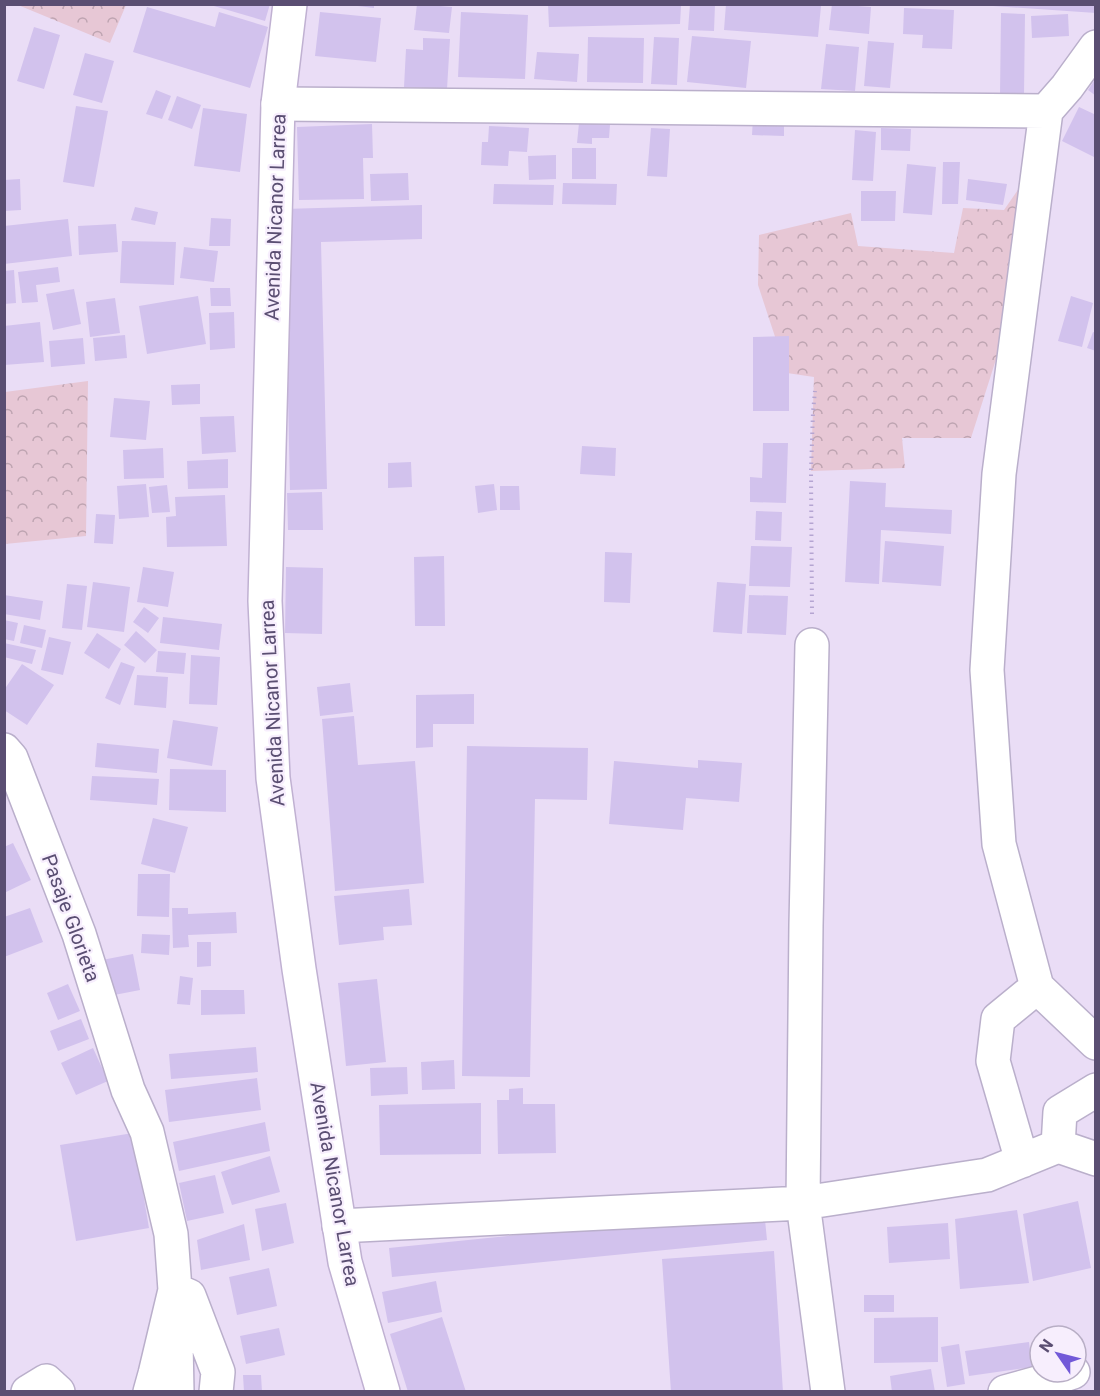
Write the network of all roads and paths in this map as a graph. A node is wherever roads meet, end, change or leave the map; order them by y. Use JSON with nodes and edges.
{"nodes":[{"id":1,"x":290,"y":4,"type":"edge"},
{"id":2,"x":1095,"y":47,"type":"edge"},
{"id":3,"x":278,"y":104,"type":"junction"},
{"id":4,"x":1046,"y":111,"type":"junction"},
{"id":5,"x":815,"y":391,"type":"dead end"},
{"id":6,"x":812,"y":645,"type":"joint"},
{"id":7,"x":4,"y":750,"type":"edge"},
{"id":8,"x":1037,"y":987,"type":"junction"},
{"id":9,"x":1095,"y":1043,"type":"edge"},
{"id":10,"x":1095,"y":1090,"type":"edge"},
{"id":11,"x":1059,"y":1146,"type":"junction"},
{"id":12,"x":1095,"y":1159,"type":"edge"},
{"id":13,"x":1022,"y":1161,"type":"junction"},
{"id":14,"x":803,"y":1203,"type":"junction"},
{"id":15,"x":339,"y":1227,"type":"junction"},
{"id":16,"x":175,"y":1290,"type":"junction"},
{"id":17,"x":1036,"y":1384,"type":"edge"},
{"id":18,"x":28,"y":1392,"type":"edge"},
{"id":19,"x":58,"y":1392,"type":"edge"},
{"id":20,"x":150,"y":1392,"type":"edge"},
{"id":21,"x":177,"y":1392,"type":"edge"},
{"id":22,"x":216,"y":1392,"type":"edge"},
{"id":23,"x":383,"y":1392,"type":"edge"},
{"id":24,"x":828,"y":1392,"type":"edge"},
{"id":25,"x":1005,"y":1392,"type":"edge"}],
"edges":[{"from":1,"to":3,"type":"street","name":"Avenida Nicanor Larrea"},
{"from":2,"to":4,"type":"street"},
{"from":3,"to":4,"type":"street"},
{"from":3,"to":15,"type":"street","name":"Avenida Nicanor Larrea"},
{"from":4,"to":8,"type":"street"},
{"from":5,"to":6,"type":"path"},
{"from":6,"to":14,"type":"street"},
{"from":7,"to":16,"type":"street","name":"Pasaje Glorieta"},
{"from":8,"to":9,"type":"street"},
{"from":8,"to":13,"type":"street"},
{"from":10,"to":11,"type":"street"},
{"from":11,"to":12,"type":"street"},
{"from":11,"to":13,"type":"street"},
{"from":13,"to":14,"type":"street"},
{"from":14,"to":15,"type":"street"},
{"from":14,"to":24,"type":"street"},
{"from":15,"to":23,"type":"street","name":"Avenida Nicanor Larrea"},
{"from":16,"to":20,"type":"street"},
{"from":16,"to":21,"type":"street"},
{"from":16,"to":22,"type":"street"},
{"from":17,"to":25,"type":"street"},
{"from":18,"to":19,"type":"street"}]}
